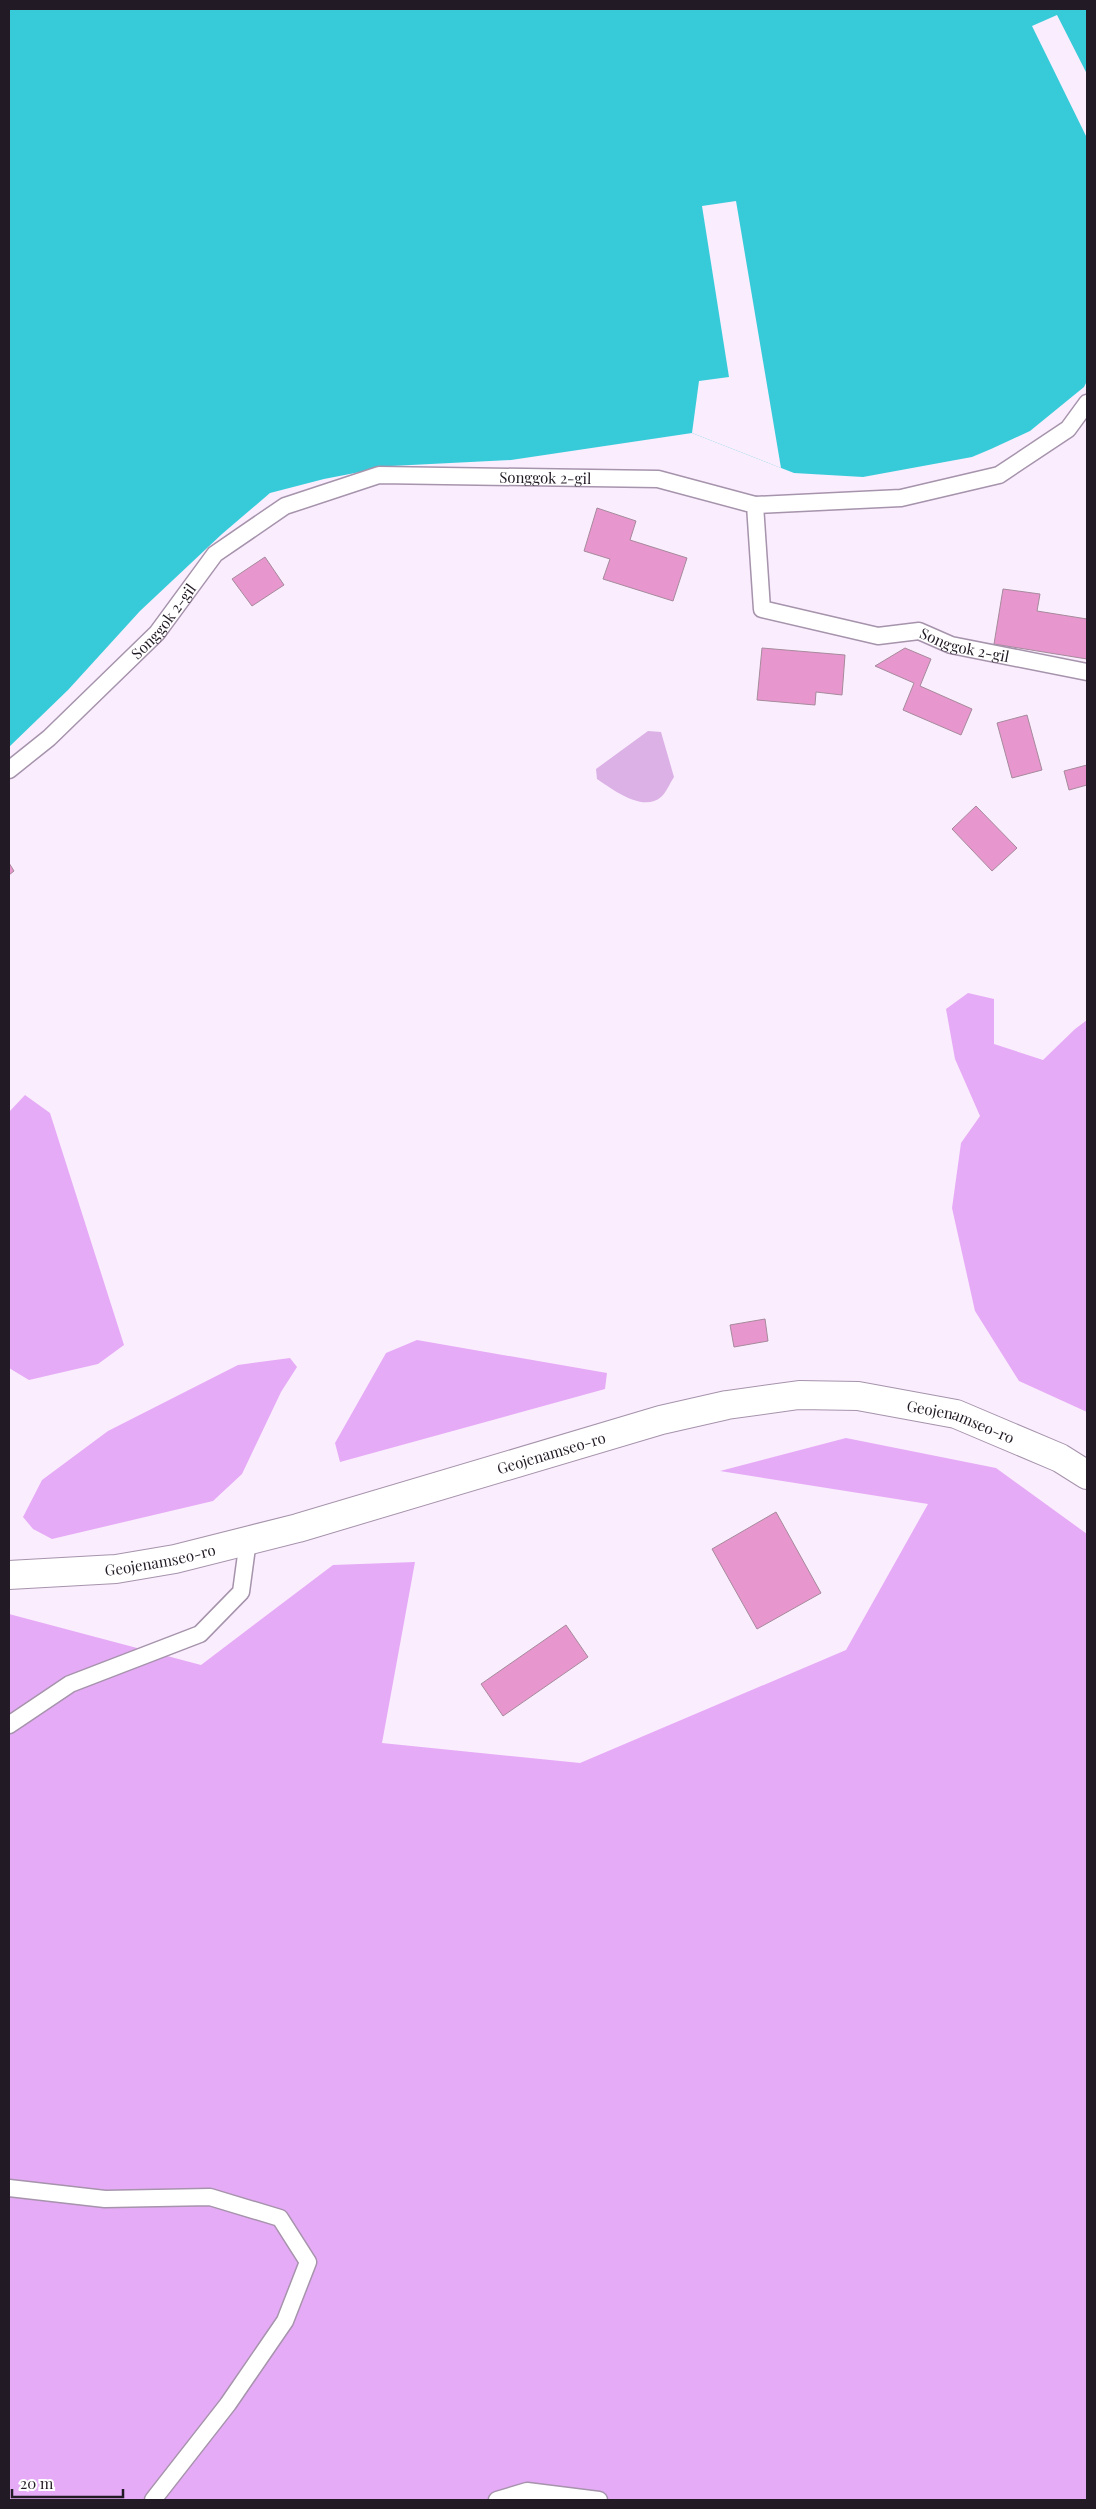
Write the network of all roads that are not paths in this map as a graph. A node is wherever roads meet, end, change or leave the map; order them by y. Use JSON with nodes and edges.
{"nodes":[{"id":1,"x":1087,"y":403,"type":"edge"},
{"id":2,"x":755,"y":505,"type":"junction"},
{"id":3,"x":1087,"y":672,"type":"edge"},
{"id":4,"x":9,"y":770,"type":"edge"},
{"id":5,"x":1087,"y":1474,"type":"edge"},
{"id":6,"x":248,"y":1540,"type":"junction"},
{"id":7,"x":9,"y":1575,"type":"edge"},
{"id":8,"x":9,"y":1724,"type":"edge"},
{"id":9,"x":9,"y":2188,"type":"edge"},
{"id":10,"x":153,"y":2500,"type":"edge"},
{"id":11,"x":497,"y":2500,"type":"edge"},
{"id":12,"x":600,"y":2500,"type":"edge"}],
"edges":[{"from":1,"to":2,"type":"lane"},
{"from":2,"to":3,"type":"lane","name":"Songgok 2-gil"},
{"from":2,"to":4,"type":"lane","name":"Songgok 2-gil"},
{"from":5,"to":6,"type":"main road","name":"Geojenamseo-ro"},
{"from":6,"to":7,"type":"main road","name":"Geojenamseo-ro"},
{"from":6,"to":8,"type":"lane"},
{"from":9,"to":10,"type":"lane"},
{"from":11,"to":12,"type":"lane"}]}
